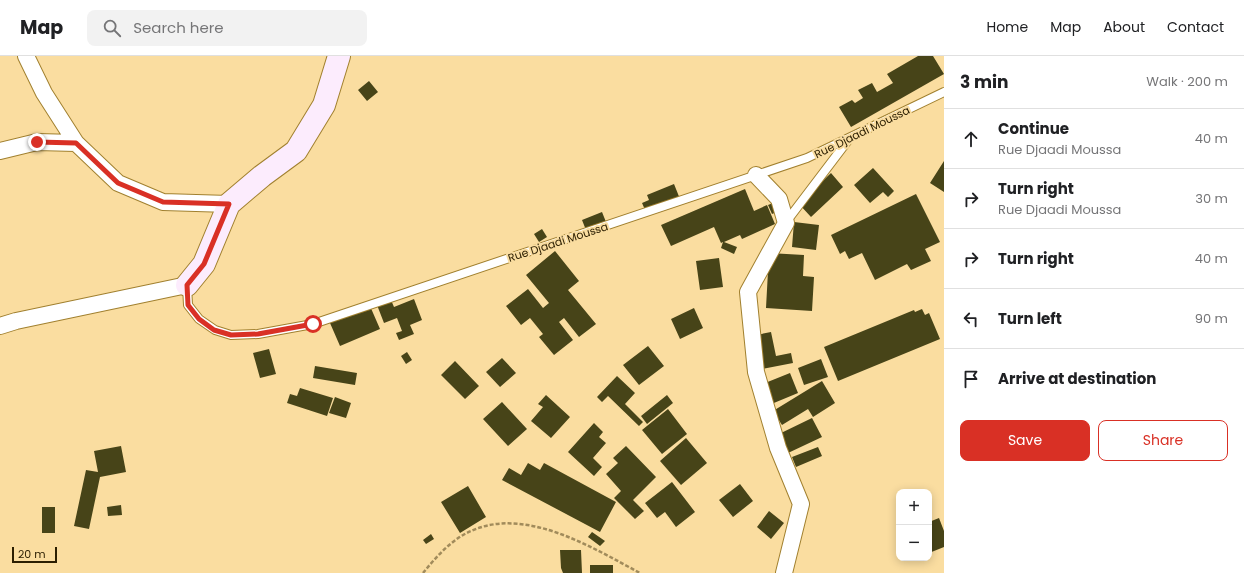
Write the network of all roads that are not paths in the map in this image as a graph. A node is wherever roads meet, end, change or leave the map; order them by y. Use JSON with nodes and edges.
{"nodes":[{"id":1,"x":26,"y":56,"type":"edge"},
{"id":2,"x":339,"y":56,"type":"edge"},
{"id":3,"x":944,"y":92,"type":"edge"},
{"id":4,"x":850,"y":137,"type":"junction"},
{"id":5,"x":76,"y":143,"type":"junction"},
{"id":6,"x":0,"y":151,"type":"edge"},
{"id":7,"x":756,"y":175,"type":"junction"},
{"id":8,"x":229,"y":204,"type":"junction"},
{"id":9,"x":786,"y":223,"type":"junction"},
{"id":10,"x":187,"y":285,"type":"junction"},
{"id":11,"x":0,"y":326,"type":"edge"},
{"id":12,"x":784,"y":573,"type":"edge"}],
"edges":[{"from":1,"to":5,"type":"street"},
{"from":2,"to":8,"type":"street"},
{"from":3,"to":4,"type":"lane","name":"Rue Djaadi Moussa"},
{"from":4,"to":7,"type":"lane","name":"Rue Djaadi Moussa"},
{"from":4,"to":9,"type":"lane"},
{"from":5,"to":6,"type":"street"},
{"from":5,"to":8,"type":"street"},
{"from":7,"to":9,"type":"street"},
{"from":7,"to":10,"type":"lane","name":"Rue Djaadi Moussa"},
{"from":8,"to":10,"type":"street"},
{"from":9,"to":12,"type":"street"},
{"from":10,"to":11,"type":"street"}]}
